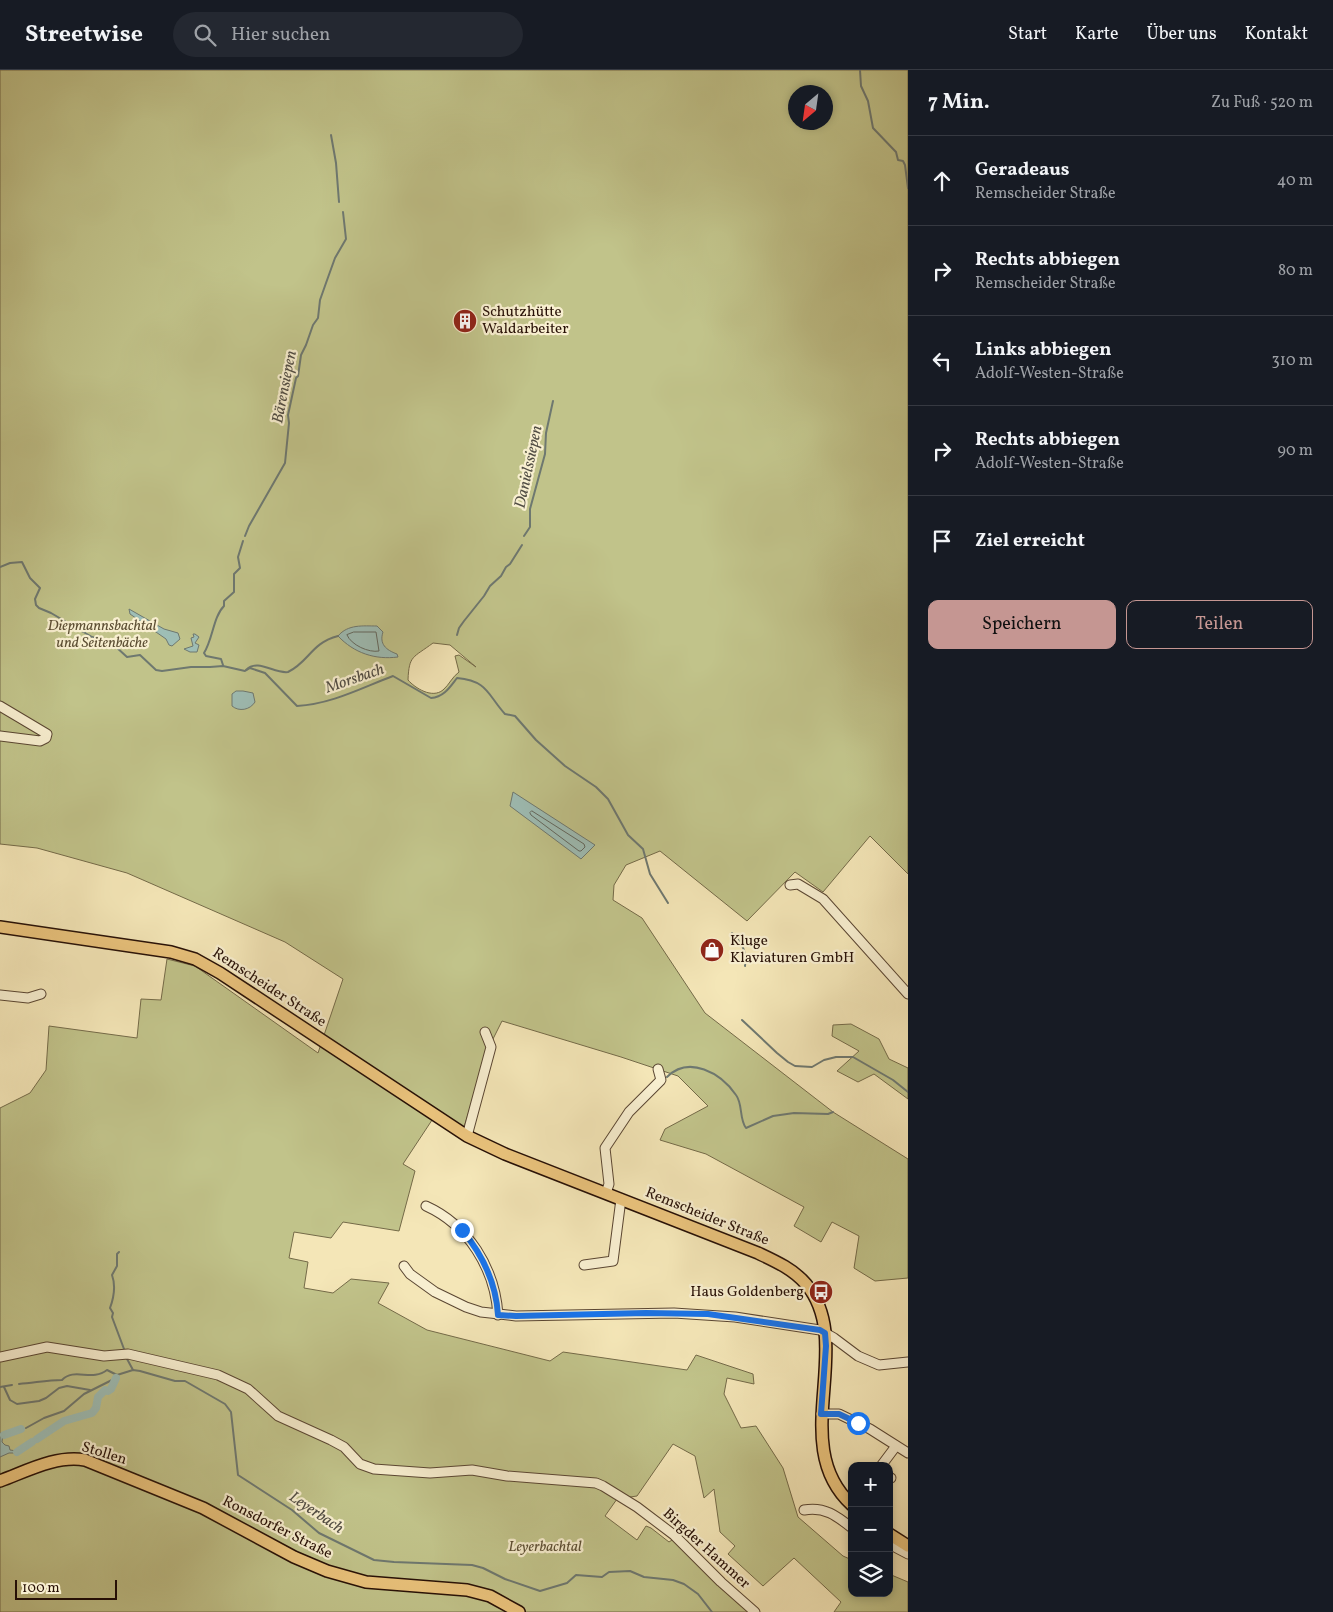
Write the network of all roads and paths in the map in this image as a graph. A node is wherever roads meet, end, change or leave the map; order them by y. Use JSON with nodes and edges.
{"nodes":[{"id":1,"x":0,"y":706,"type":"edge"},
{"id":2,"x":0,"y":736,"type":"edge"},
{"id":3,"x":790,"y":885,"type":"dead end"},
{"id":4,"x":0,"y":927,"type":"edge"},
{"id":5,"x":41,"y":994,"type":"dead end"},
{"id":6,"x":908,"y":994,"type":"edge"},
{"id":7,"x":0,"y":995,"type":"edge"},
{"id":8,"x":486,"y":1032,"type":"dead end"},
{"id":9,"x":658,"y":1069,"type":"dead end"},
{"id":10,"x":467,"y":1136,"type":"junction"},
{"id":11,"x":606,"y":1193,"type":"junction"},
{"id":12,"x":621,"y":1199,"type":"junction"},
{"id":13,"x":426,"y":1206,"type":"dead end"},
{"id":14,"x":584,"y":1265,"type":"dead end"},
{"id":15,"x":404,"y":1266,"type":"dead end"},
{"id":16,"x":498,"y":1315,"type":"junction"},
{"id":17,"x":825,"y":1333,"type":"junction"},
{"id":18,"x":0,"y":1357,"type":"edge"},
{"id":19,"x":908,"y":1362,"type":"edge"},
{"id":20,"x":821,"y":1414,"type":"junction"},
{"id":21,"x":896,"y":1446,"type":"junction"},
{"id":22,"x":908,"y":1453,"type":"edge"},
{"id":23,"x":884,"y":1462,"type":"edge"},
{"id":24,"x":0,"y":1481,"type":"edge"},
{"id":25,"x":142,"y":1482,"type":"joint"},
{"id":26,"x":848,"y":1501,"type":"edge"},
{"id":27,"x":804,"y":1510,"type":"dead end"},
{"id":28,"x":848,"y":1525,"type":"edge"},
{"id":29,"x":893,"y":1537,"type":"edge"},
{"id":30,"x":893,"y":1546,"type":"edge"},
{"id":31,"x":908,"y":1546,"type":"edge"},
{"id":32,"x":908,"y":1554,"type":"edge"},
{"id":33,"x":519,"y":1612,"type":"edge"},
{"id":34,"x":756,"y":1612,"type":"edge"}],
"edges":[{"from":1,"to":2,"type":"street"},
{"from":3,"to":6,"type":"street"},
{"from":4,"to":10,"type":"main road","name":"Remscheider Straße"},
{"from":5,"to":7,"type":"street"},
{"from":8,"to":10,"type":"street"},
{"from":9,"to":11,"type":"street"},
{"from":10,"to":11,"type":"main road","name":"Remscheider Straße"},
{"from":11,"to":12,"type":"main road","name":"Remscheider Straße"},
{"from":12,"to":14,"type":"street"},
{"from":12,"to":17,"type":"main road","name":"Remscheider Straße"},
{"from":13,"to":16,"type":"street"},
{"from":15,"to":16,"type":"street"},
{"from":16,"to":17,"type":"street"},
{"from":17,"to":19,"type":"street"},
{"from":17,"to":20,"type":"main road","name":"Remscheider Straße"},
{"from":18,"to":34,"type":"street","name":"Birgder Hammer"},
{"from":20,"to":21,"type":"street"},
{"from":20,"to":26,"type":"main road","name":"Remscheider Straße"},
{"from":21,"to":22,"type":"street"},
{"from":21,"to":23,"type":"street"},
{"from":24,"to":25,"type":"main road","name":"Stollen"},
{"from":25,"to":33,"type":"main road","name":"Ronsdorfer Straße"},
{"from":27,"to":28,"type":"street"},
{"from":29,"to":31,"type":"main road"},
{"from":30,"to":32,"type":"street"}]}
